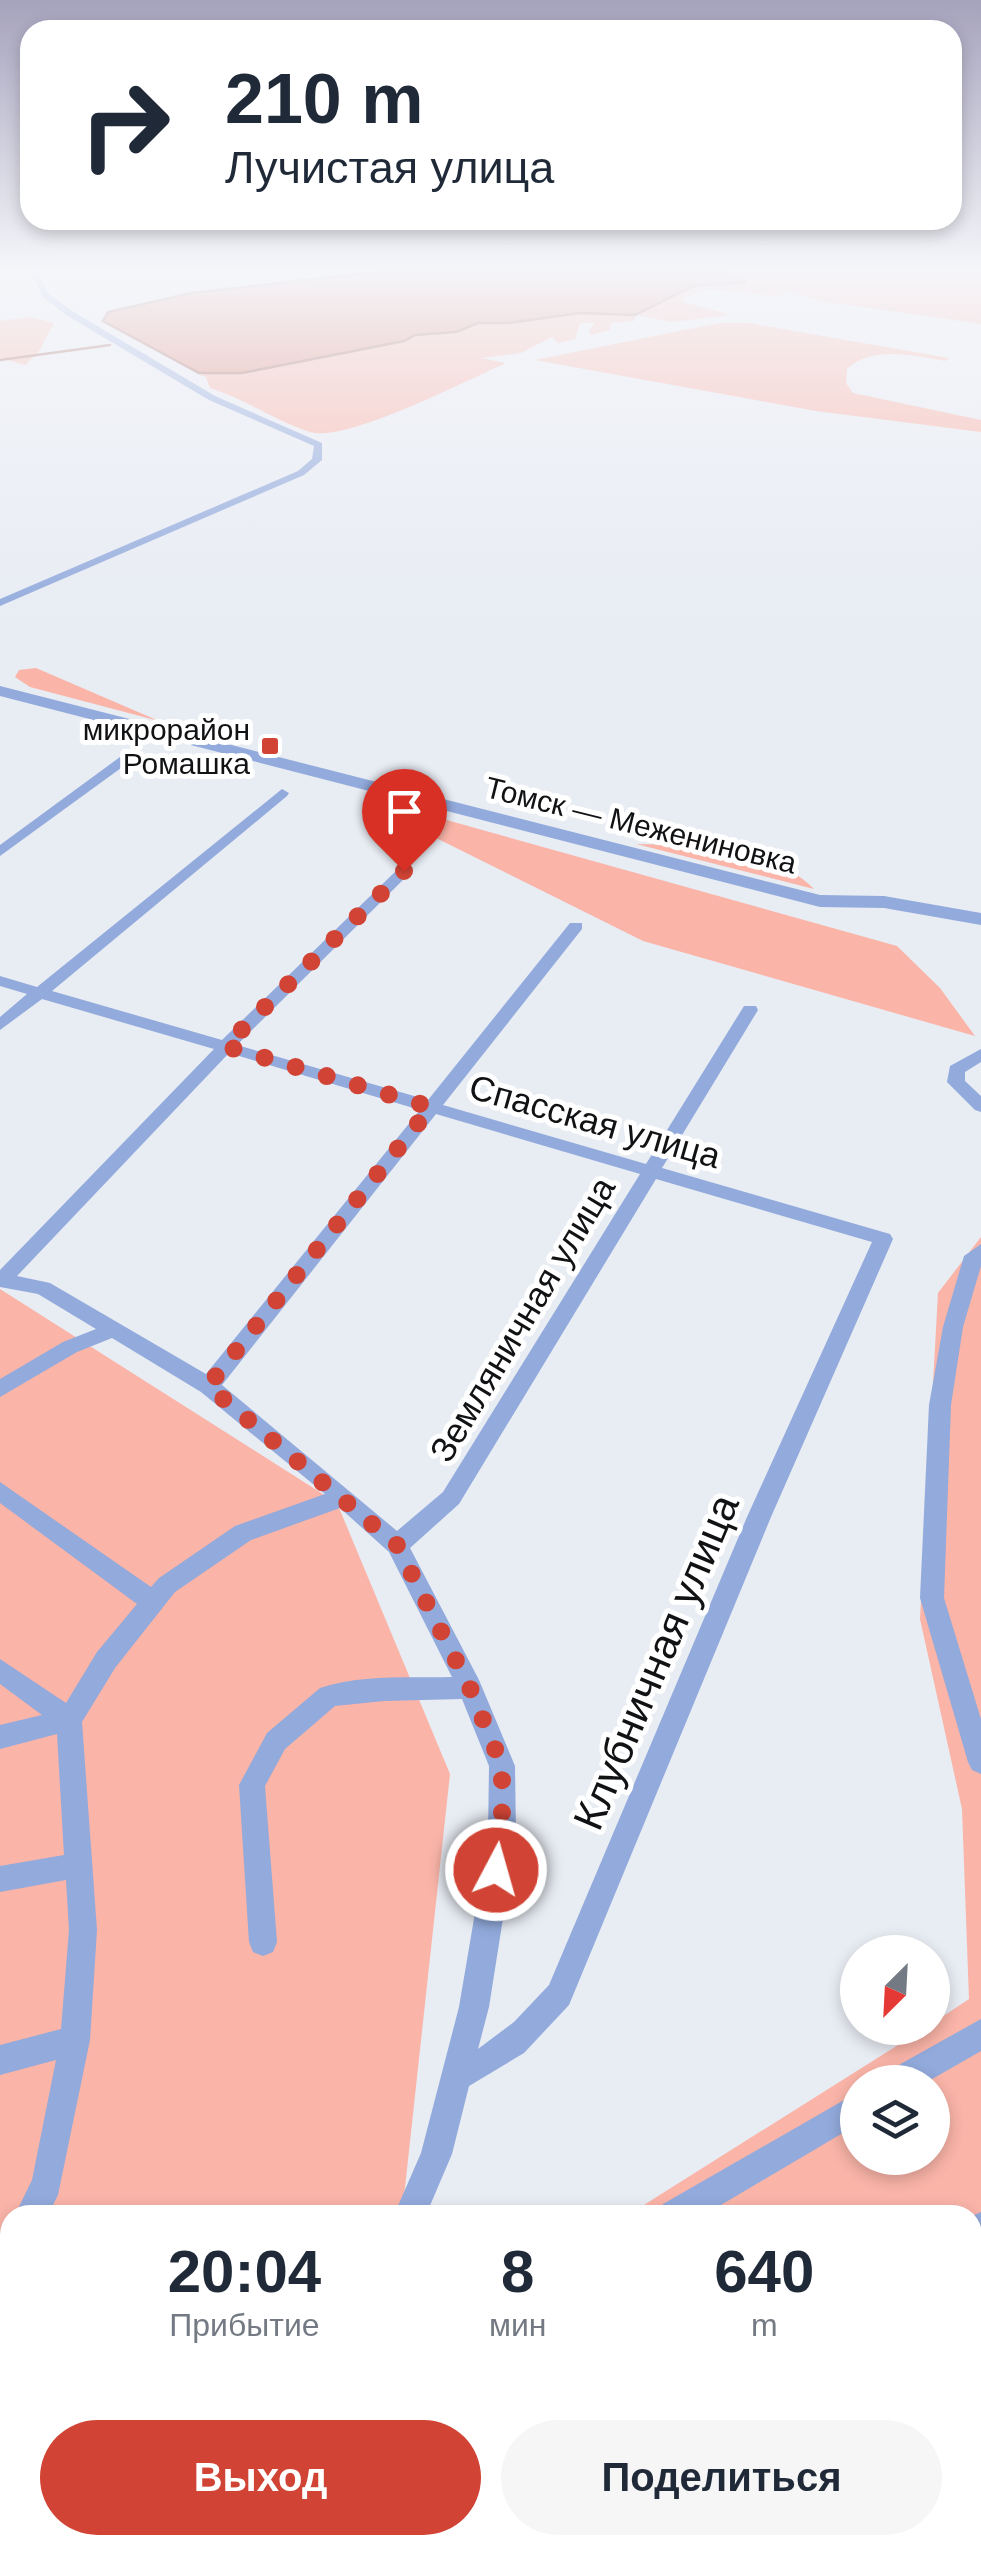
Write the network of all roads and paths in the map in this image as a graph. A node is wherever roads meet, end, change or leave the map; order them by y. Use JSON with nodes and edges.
{"nodes":[{"id":1,"x":194,"y":387,"type":"edge"},
{"id":2,"x":0,"y":603,"type":"edge"},
{"id":3,"x":0,"y":691,"type":"edge"},
{"id":4,"x":125,"y":760,"type":"dead end"},
{"id":5,"x":282,"y":793,"type":"dead end"},
{"id":6,"x":0,"y":852,"type":"edge"},
{"id":7,"x":404,"y":871,"type":"dead end"},
{"id":8,"x":981,"y":919,"type":"edge"},
{"id":9,"x":576,"y":926,"type":"dead end"},
{"id":10,"x":0,"y":981,"type":"edge"},
{"id":11,"x":38,"y":992,"type":"junction"},
{"id":12,"x":750,"y":1010,"type":"dead end"},
{"id":13,"x":0,"y":1025,"type":"edge"},
{"id":14,"x":225,"y":1046,"type":"junction"},
{"id":15,"x":981,"y":1054,"type":"edge"},
{"id":16,"x":981,"y":1106,"type":"edge"},
{"id":17,"x":431,"y":1107,"type":"junction"},
{"id":18,"x":650,"y":1171,"type":"junction"},
{"id":19,"x":884,"y":1239,"type":"joint"},
{"id":20,"x":981,"y":1250,"type":"edge"},
{"id":21,"x":1,"y":1280,"type":"edge"},
{"id":22,"x":110,"y":1331,"type":"junction"},
{"id":23,"x":208,"y":1386,"type":"junction"},
{"id":24,"x":0,"y":1390,"type":"edge"},
{"id":25,"x":0,"y":1491,"type":"edge"},
{"id":26,"x":344,"y":1497,"type":"junction"},
{"id":27,"x":397,"y":1545,"type":"junction"},
{"id":28,"x":153,"y":1602,"type":"junction"},
{"id":29,"x":0,"y":1670,"type":"edge"},
{"id":30,"x":470,"y":1688,"type":"junction"},
{"id":31,"x":69,"y":1720,"type":"junction"},
{"id":32,"x":0,"y":1737,"type":"edge"},
{"id":33,"x":981,"y":1762,"type":"edge"},
{"id":34,"x":79,"y":1866,"type":"junction"},
{"id":35,"x":0,"y":1879,"type":"edge"},
{"id":36,"x":264,"y":1942,"type":"dead end"},
{"id":37,"x":981,"y":2034,"type":"edge"},
{"id":38,"x":75,"y":2040,"type":"junction"},
{"id":39,"x":0,"y":2060,"type":"edge"},
{"id":40,"x":927,"y":2065,"type":"edge"},
{"id":41,"x":456,"y":2076,"type":"junction"},
{"id":42,"x":840,"y":2118,"type":"edge"},
{"id":43,"x":35,"y":2205,"type":"edge"},
{"id":44,"x":414,"y":2205,"type":"edge"},
{"id":45,"x":691,"y":2205,"type":"edge"}],
"edges":[{"from":1,"to":2,"type":"street"},
{"from":3,"to":8,"type":"street","name":"Томск — Межениновка"},
{"from":4,"to":6,"type":"street"},
{"from":5,"to":11,"type":"street"},
{"from":7,"to":14,"type":"street"},
{"from":9,"to":17,"type":"street"},
{"from":10,"to":11,"type":"street","name":"Спасская улица"},
{"from":11,"to":13,"type":"street"},
{"from":11,"to":14,"type":"street","name":"Спасская улица"},
{"from":12,"to":18,"type":"street","name":"Земляничная улица"},
{"from":14,"to":17,"type":"street","name":"Спасская улица"},
{"from":14,"to":21,"type":"street"},
{"from":15,"to":16,"type":"street"},
{"from":17,"to":18,"type":"street","name":"Спасская улица"},
{"from":17,"to":23,"type":"street"},
{"from":18,"to":19,"type":"street","name":"Спасская улица"},
{"from":18,"to":27,"type":"street","name":"Земляничная улица"},
{"from":19,"to":41,"type":"street","name":"Клубничная улица"},
{"from":20,"to":33,"type":"street"},
{"from":21,"to":22,"type":"street"},
{"from":22,"to":23,"type":"street"},
{"from":22,"to":24,"type":"street"},
{"from":23,"to":26,"type":"street"},
{"from":25,"to":28,"type":"street"},
{"from":26,"to":27,"type":"street"},
{"from":26,"to":28,"type":"street"},
{"from":27,"to":30,"type":"street"},
{"from":28,"to":31,"type":"street"},
{"from":29,"to":31,"type":"street"},
{"from":30,"to":36,"type":"street"},
{"from":30,"to":41,"type":"street"},
{"from":31,"to":32,"type":"street"},
{"from":31,"to":34,"type":"street"},
{"from":34,"to":35,"type":"street"},
{"from":34,"to":38,"type":"street"},
{"from":37,"to":40,"type":"street"},
{"from":38,"to":39,"type":"street"},
{"from":38,"to":43,"type":"street"},
{"from":41,"to":44,"type":"street"},
{"from":42,"to":45,"type":"street"}]}
